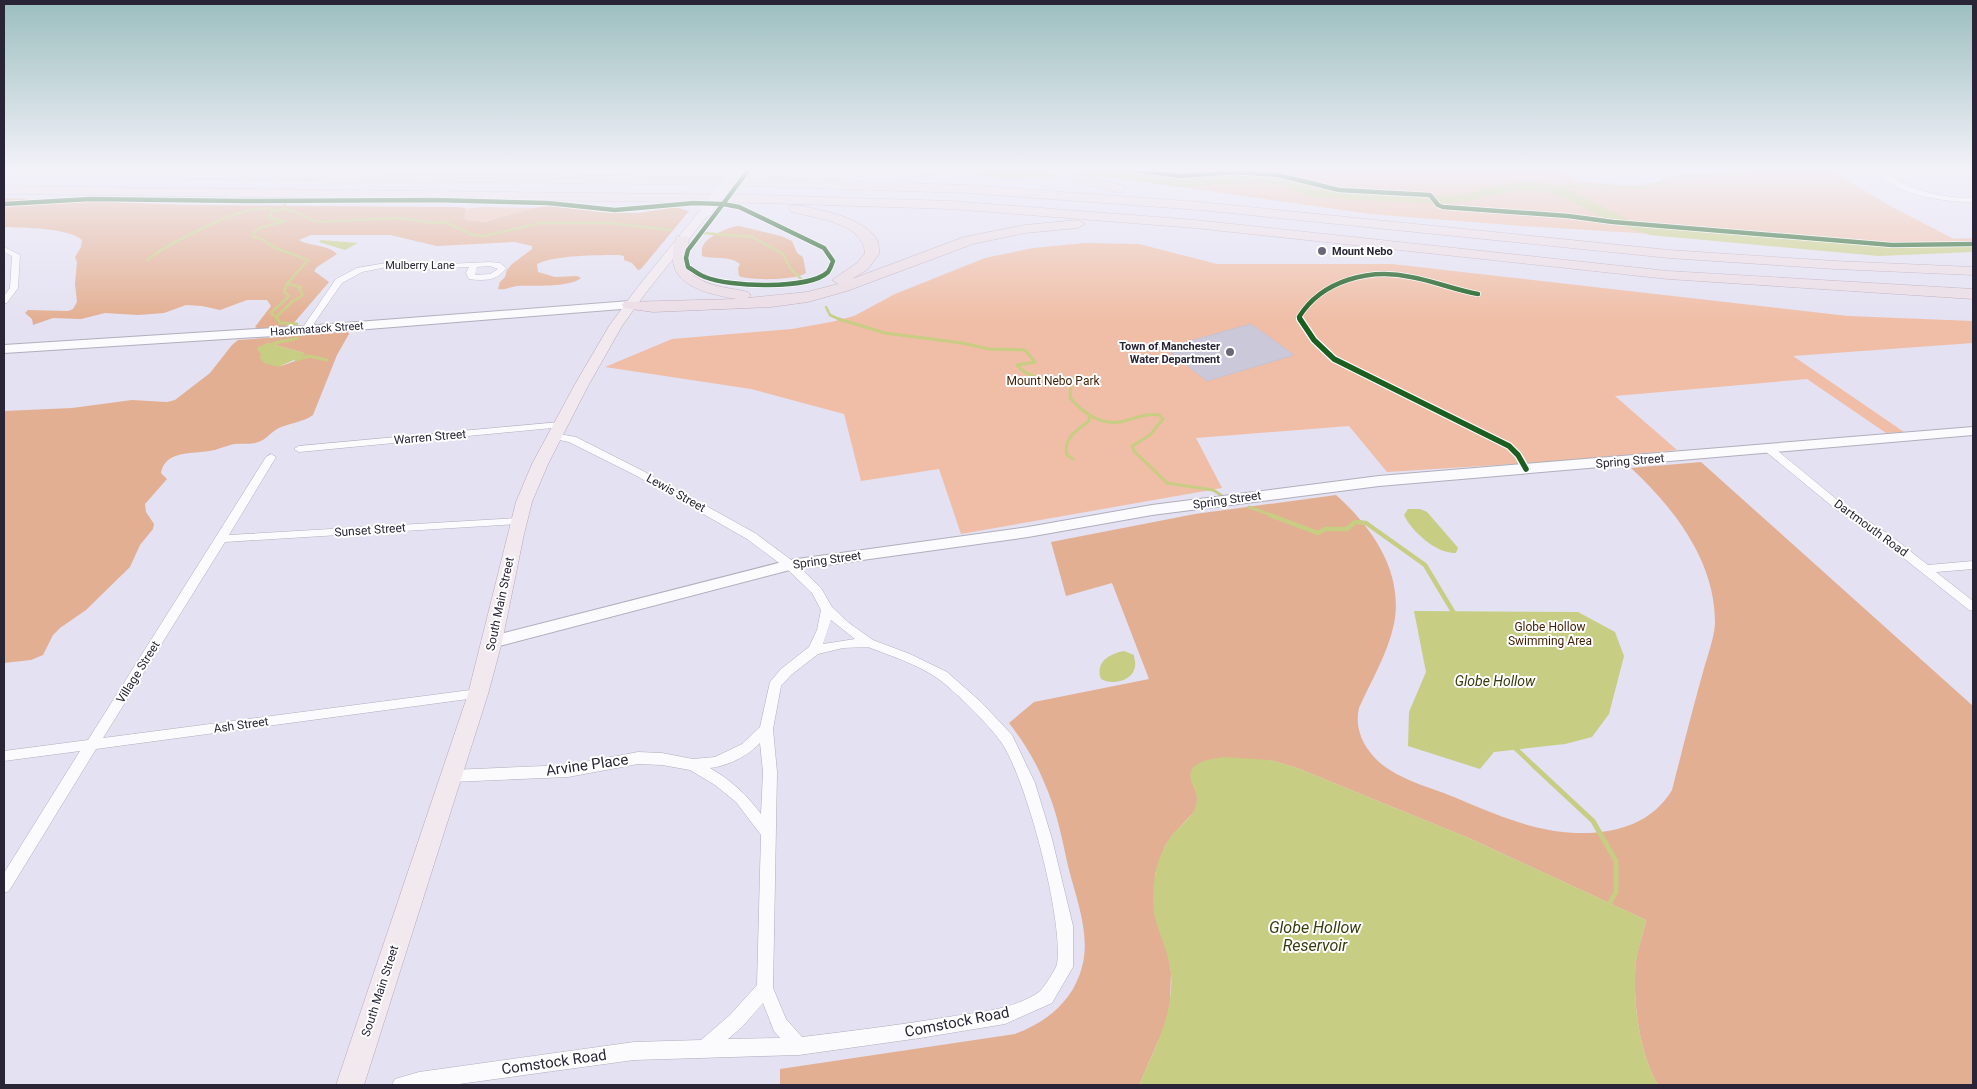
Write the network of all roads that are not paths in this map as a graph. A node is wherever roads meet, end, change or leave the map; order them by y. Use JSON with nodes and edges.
{"nodes":[{"id":1,"x":699,"y":219,"type":"edge"},
{"id":2,"x":836,"y":219,"type":"edge"},
{"id":3,"x":1138,"y":219,"type":"edge"},
{"id":4,"x":1318,"y":219,"type":"edge"},
{"id":5,"x":1338,"y":219,"type":"edge"},
{"id":6,"x":1370,"y":224,"type":"junction"},
{"id":7,"x":682,"y":239,"type":"junction"},
{"id":8,"x":1393,"y":245,"type":"junction"},
{"id":9,"x":4,"y":249,"type":"edge"},
{"id":10,"x":4,"y":261,"type":"edge"},
{"id":11,"x":15,"y":264,"type":"junction"},
{"id":12,"x":474,"y":265,"type":"dead end"},
{"id":13,"x":1973,"y":271,"type":"edge"},
{"id":14,"x":1973,"y":294,"type":"edge"},
{"id":15,"x":763,"y":296,"type":"junction"},
{"id":16,"x":4,"y":301,"type":"edge"},
{"id":17,"x":630,"y":305,"type":"junction"},
{"id":18,"x":305,"y":330,"type":"junction"},
{"id":19,"x":4,"y":349,"type":"edge"},
{"id":20,"x":557,"y":431,"type":"junction"},
{"id":21,"x":1973,"y":431,"type":"edge"},
{"id":22,"x":300,"y":449,"type":"dead end"},
{"id":23,"x":1769,"y":449,"type":"junction"},
{"id":24,"x":271,"y":456,"type":"dead end"},
{"id":25,"x":518,"y":520,"type":"junction"},
{"id":26,"x":222,"y":539,"type":"junction"},
{"id":27,"x":1973,"y":564,"type":"edge"},
{"id":28,"x":790,"y":565,"type":"junction"},
{"id":29,"x":1926,"y":569,"type":"junction"},
{"id":30,"x":1973,"y":607,"type":"edge"},
{"id":31,"x":827,"y":610,"type":"junction"},
{"id":32,"x":492,"y":642,"type":"junction"},
{"id":33,"x":869,"y":643,"type":"junction"},
{"id":34,"x":814,"y":650,"type":"junction"},
{"id":35,"x":478,"y":694,"type":"junction"},
{"id":36,"x":766,"y":730,"type":"junction"},
{"id":37,"x":91,"y":746,"type":"junction"},
{"id":38,"x":4,"y":756,"type":"edge"},
{"id":39,"x":693,"y":765,"type":"junction"},
{"id":40,"x":451,"y":776,"type":"junction"},
{"id":41,"x":768,"y":834,"type":"junction"},
{"id":42,"x":4,"y":886,"type":"edge"},
{"id":43,"x":765,"y":988,"type":"junction"},
{"id":44,"x":799,"y":1046,"type":"junction"},
{"id":45,"x":703,"y":1050,"type":"junction"},
{"id":46,"x":350,"y":1085,"type":"edge"},
{"id":47,"x":400,"y":1085,"type":"edge"}],
"edges":[{"from":1,"to":7,"type":"main road","name":"South Main Street","bridge":true},
{"from":2,"to":15,"type":"highway"},
{"from":3,"to":8,"type":"highway"},
{"from":4,"to":6,"type":"highway"},
{"from":5,"to":6,"type":"highway"},
{"from":6,"to":13,"type":"highway"},
{"from":7,"to":15,"type":"highway"},
{"from":7,"to":17,"type":"main road","name":"South Main Street"},
{"from":8,"to":14,"type":"highway"},
{"from":8,"to":17,"type":"highway"},
{"from":9,"to":11,"type":"street"},
{"from":10,"to":11,"type":"street"},
{"from":11,"to":16,"type":"street"},
{"from":12,"to":18,"type":"street","name":"Mulberry Lane"},
{"from":15,"to":17,"type":"highway"},
{"from":17,"to":18,"type":"street","name":"Hackmatack Street"},
{"from":17,"to":20,"type":"main road","name":"South Main Street"},
{"from":18,"to":19,"type":"street","name":"Hackmatack Street"},
{"from":20,"to":22,"type":"street","name":"Warren Street"},
{"from":20,"to":25,"type":"main road","name":"South Main Street"},
{"from":20,"to":28,"type":"street","name":"Lewis Street"},
{"from":21,"to":23,"type":"street","name":"Spring Street"},
{"from":23,"to":28,"type":"street","name":"Spring Street"},
{"from":23,"to":29,"type":"street","name":"Dartmouth Road"},
{"from":24,"to":26,"type":"street","name":"Village Street"},
{"from":25,"to":26,"type":"street","name":"Sunset Street"},
{"from":25,"to":32,"type":"main road","name":"South Main Street"},
{"from":26,"to":37,"type":"street","name":"Village Street"},
{"from":27,"to":29,"type":"street"},
{"from":28,"to":31,"type":"street","name":"Comstock Road"},
{"from":28,"to":32,"type":"street","name":"Spring Street"},
{"from":29,"to":30,"type":"street","name":"Dartmouth Road"},
{"from":31,"to":33,"type":"street","name":"Comstock Road"},
{"from":31,"to":34,"type":"street"},
{"from":32,"to":35,"type":"main road","name":"South Main Street"},
{"from":33,"to":34,"type":"street"},
{"from":33,"to":44,"type":"street","name":"Comstock Road"},
{"from":34,"to":36,"type":"street"},
{"from":35,"to":37,"type":"street","name":"Ash Street"},
{"from":35,"to":40,"type":"main road","name":"South Main Street"},
{"from":36,"to":39,"type":"street","name":"Arvine Place"},
{"from":36,"to":41,"type":"street"},
{"from":37,"to":38,"type":"street","name":"Ash Street"},
{"from":37,"to":42,"type":"street","name":"Village Street"},
{"from":39,"to":40,"type":"street","name":"Arvine Place"},
{"from":39,"to":41,"type":"street","name":"Arvine Place"},
{"from":40,"to":46,"type":"main road","name":"South Main Street"},
{"from":41,"to":43,"type":"street"},
{"from":43,"to":44,"type":"street"},
{"from":43,"to":45,"type":"street"},
{"from":44,"to":45,"type":"street","name":"Comstock Road"},
{"from":45,"to":47,"type":"street","name":"Comstock Road"}]}
